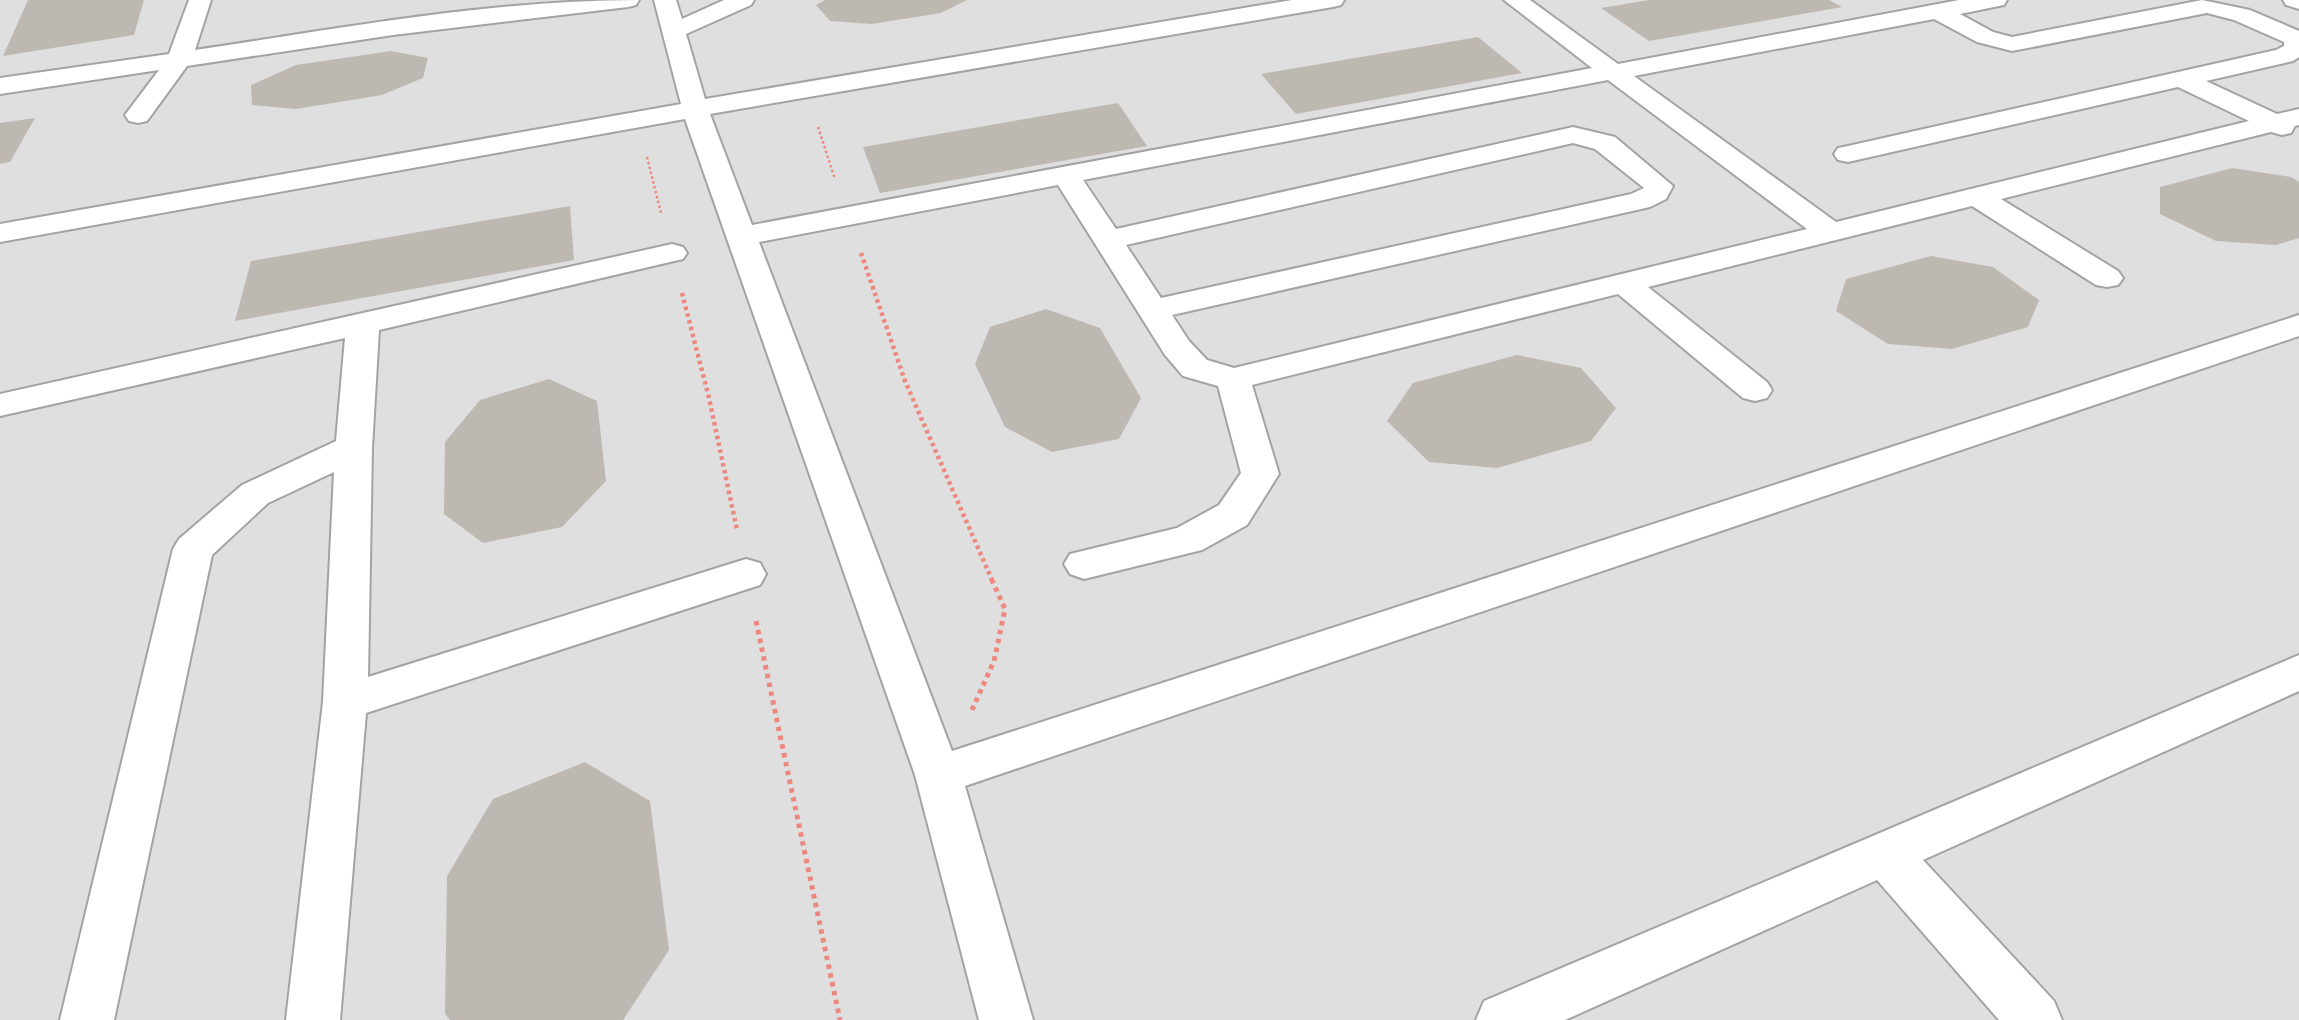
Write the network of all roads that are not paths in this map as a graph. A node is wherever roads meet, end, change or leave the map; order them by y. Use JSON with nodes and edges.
{"nodes":[{"id":1,"x":200,"y":0,"type":"edge"},
{"id":2,"x":400,"y":0,"type":"edge"},
{"id":3,"x":628,"y":0,"type":"edge"},
{"id":4,"x":665,"y":0,"type":"edge"},
{"id":5,"x":743,"y":0,"type":"edge"},
{"id":6,"x":1334,"y":0,"type":"edge"},
{"id":7,"x":1515,"y":0,"type":"edge"},
{"id":8,"x":1996,"y":0,"type":"edge"},
{"id":9,"x":2294,"y":0,"type":"edge"},
{"id":10,"x":2299,"y":2,"type":"edge"},
{"id":11,"x":1938,"y":11,"type":"junction"},
{"id":12,"x":393,"y":28,"type":"junction"},
{"id":13,"x":674,"y":31,"type":"junction"},
{"id":14,"x":180,"y":60,"type":"junction"},
{"id":15,"x":1611,"y":72,"type":"junction"},
{"id":16,"x":2181,"y":79,"type":"junction"},
{"id":17,"x":0,"y":86,"type":"edge"},
{"id":18,"x":695,"y":109,"type":"junction"},
{"id":19,"x":138,"y":115,"type":"dead end"},
{"id":20,"x":2291,"y":125,"type":"edge"},
{"id":21,"x":1848,"y":154,"type":"dead end"},
{"id":22,"x":1066,"y":175,"type":"junction"},
{"id":23,"x":1976,"y":196,"type":"junction"},
{"id":24,"x":1831,"y":232,"type":"junction"},
{"id":25,"x":0,"y":233,"type":"edge"},
{"id":26,"x":741,"y":236,"type":"junction"},
{"id":27,"x":1108,"y":240,"type":"junction"},
{"id":28,"x":672,"y":253,"type":"dead end"},
{"id":29,"x":2107,"y":278,"type":"dead end"},
{"id":30,"x":1624,"y":284,"type":"junction"},
{"id":31,"x":1153,"y":310,"type":"junction"},
{"id":32,"x":363,"y":324,"type":"junction"},
{"id":33,"x":2299,"y":325,"type":"edge"},
{"id":34,"x":1233,"y":379,"type":"junction"},
{"id":35,"x":1755,"y":390,"type":"dead end"},
{"id":36,"x":0,"y":405,"type":"edge"},
{"id":37,"x":354,"y":448,"type":"junction"},
{"id":38,"x":1084,"y":564,"type":"dead end"},
{"id":39,"x":746,"y":574,"type":"dead end"},
{"id":40,"x":2299,"y":672,"type":"edge"},
{"id":41,"x":345,"y":702,"type":"junction"},
{"id":42,"x":954,"y":770,"type":"junction"},
{"id":43,"x":1885,"y":853,"type":"junction"},
{"id":44,"x":87,"y":1020,"type":"edge"},
{"id":45,"x":313,"y":1020,"type":"edge"},
{"id":46,"x":1006,"y":1020,"type":"edge"},
{"id":47,"x":1503,"y":1020,"type":"edge"},
{"id":48,"x":2035,"y":1020,"type":"edge"}],
"edges":[{"from":1,"to":14,"type":"street"},
{"from":2,"to":12,"type":"street"},
{"from":3,"to":12,"type":"street"},
{"from":4,"to":13,"type":"street"},
{"from":5,"to":13,"type":"street"},
{"from":6,"to":18,"type":"street"},
{"from":7,"to":15,"type":"street"},
{"from":8,"to":11,"type":"street"},
{"from":9,"to":10,"type":"street"},
{"from":11,"to":15,"type":"street"},
{"from":11,"to":16,"type":"street"},
{"from":12,"to":14,"type":"street"},
{"from":13,"to":18,"type":"street"},
{"from":14,"to":17,"type":"street"},
{"from":14,"to":19,"type":"street"},
{"from":15,"to":22,"type":"street"},
{"from":15,"to":24,"type":"street"},
{"from":16,"to":20,"type":"street"},
{"from":16,"to":21,"type":"street"},
{"from":18,"to":25,"type":"street"},
{"from":18,"to":26,"type":"street"},
{"from":20,"to":23,"type":"street"},
{"from":22,"to":26,"type":"street"},
{"from":22,"to":27,"type":"street"},
{"from":23,"to":24,"type":"street"},
{"from":23,"to":29,"type":"street"},
{"from":24,"to":30,"type":"street"},
{"from":26,"to":42,"type":"street"},
{"from":27,"to":31,"type":"street"},
{"from":27,"to":31,"type":"street"},
{"from":28,"to":32,"type":"street"},
{"from":30,"to":34,"type":"street"},
{"from":30,"to":35,"type":"street"},
{"from":31,"to":34,"type":"street"},
{"from":32,"to":36,"type":"street"},
{"from":32,"to":37,"type":"street"},
{"from":33,"to":42,"type":"street"},
{"from":34,"to":38,"type":"street"},
{"from":37,"to":41,"type":"street"},
{"from":37,"to":44,"type":"street"},
{"from":39,"to":41,"type":"street"},
{"from":40,"to":43,"type":"street"},
{"from":41,"to":45,"type":"street"},
{"from":42,"to":46,"type":"street"},
{"from":43,"to":47,"type":"street"},
{"from":43,"to":48,"type":"street"}]}
